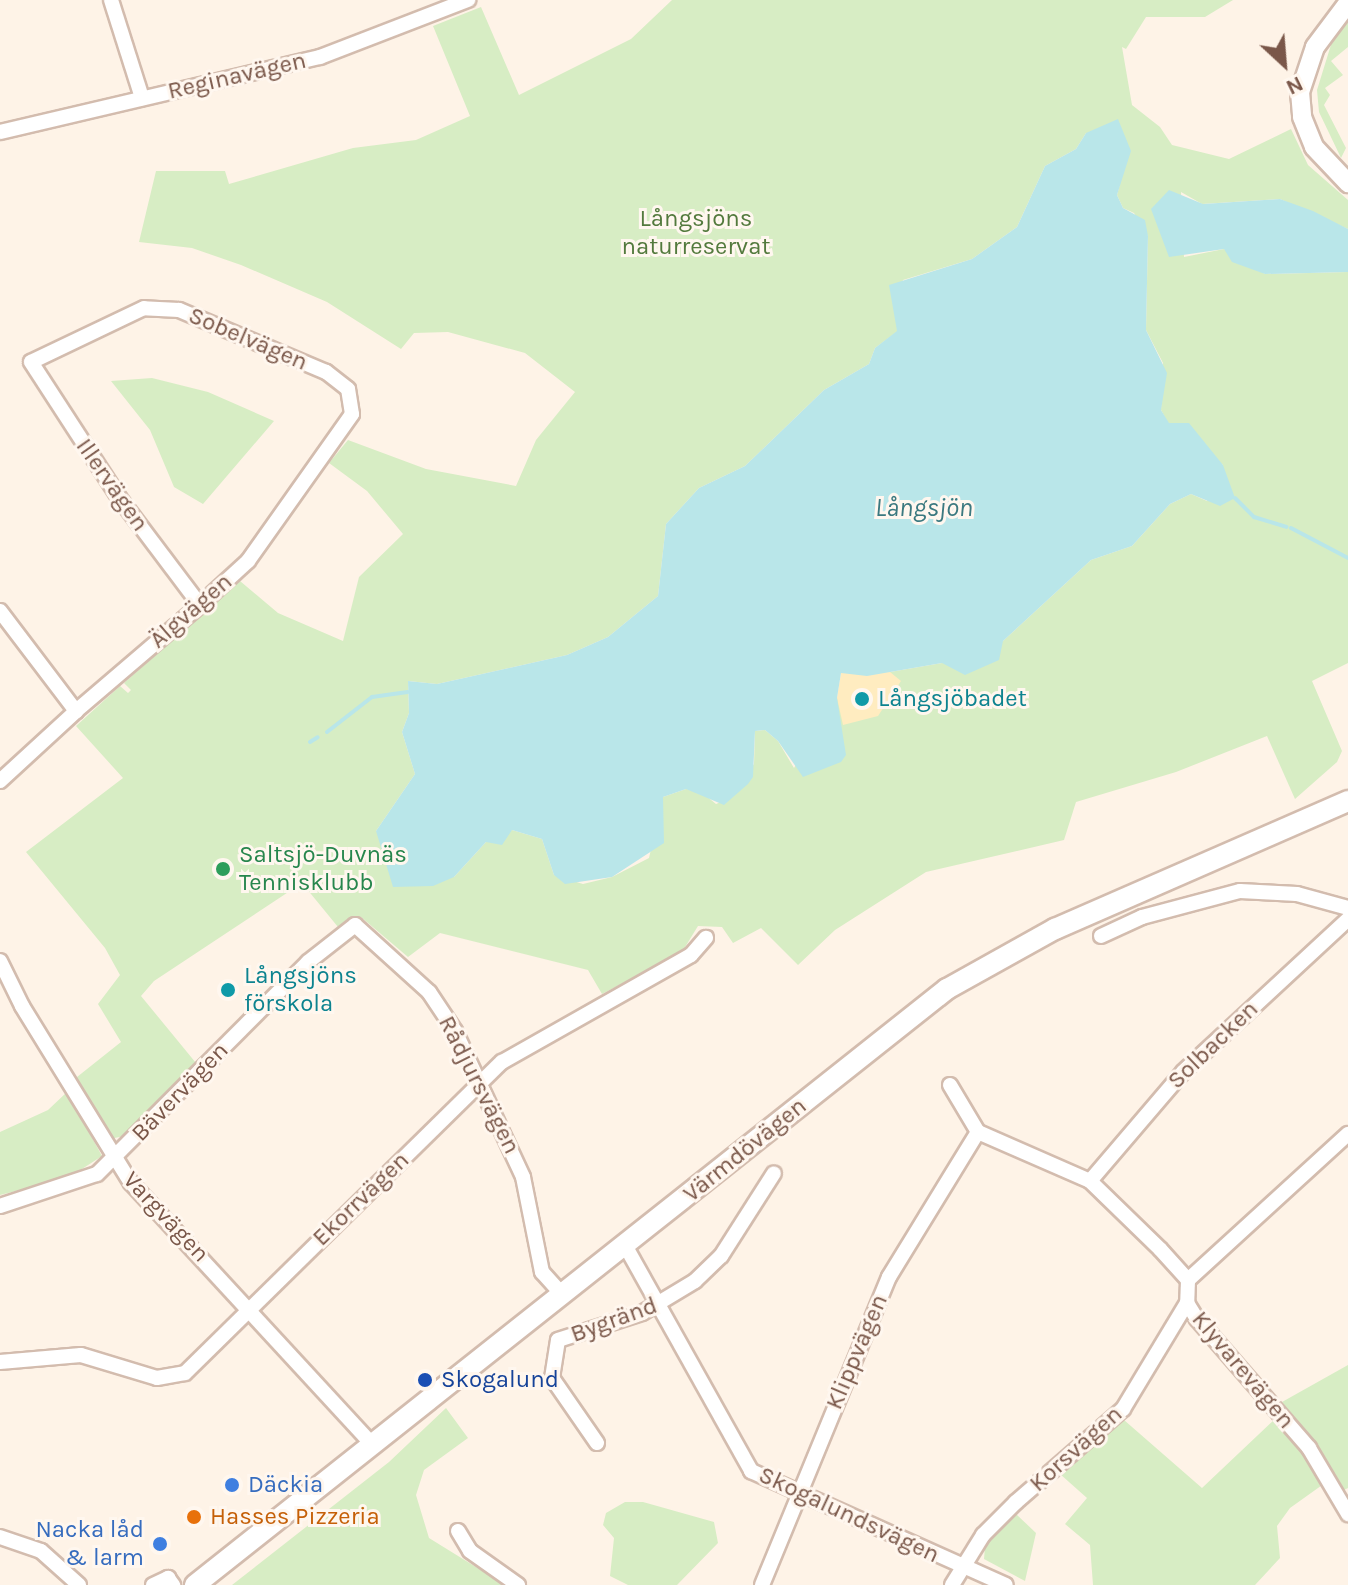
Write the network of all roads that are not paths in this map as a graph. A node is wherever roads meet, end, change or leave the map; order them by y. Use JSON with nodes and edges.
{"nodes":[{"id":1,"x":111,"y":0,"type":"edge"},
{"id":2,"x":468,"y":0,"type":"edge"},
{"id":3,"x":1348,"y":3,"type":"edge"},
{"id":4,"x":142,"y":98,"type":"junction"},
{"id":5,"x":0,"y":132,"type":"edge"},
{"id":6,"x":1348,"y":183,"type":"edge"},
{"id":7,"x":31,"y":362,"type":"joint"},
{"id":8,"x":352,"y":414,"type":"joint"},
{"id":9,"x":200,"y":605,"type":"junction"},
{"id":10,"x":0,"y":611,"type":"edge"},
{"id":11,"x":76,"y":711,"type":"junction"},
{"id":12,"x":0,"y":781,"type":"edge"},
{"id":13,"x":1348,"y":801,"type":"edge"},
{"id":14,"x":1348,"y":908,"type":"edge"},
{"id":15,"x":1348,"y":919,"type":"edge"},
{"id":16,"x":1101,"y":936,"type":"dead end"},
{"id":17,"x":335,"y":937,"type":"joint"},
{"id":18,"x":706,"y":938,"type":"dead end"},
{"id":19,"x":0,"y":961,"type":"edge"},
{"id":20,"x":950,"y":1085,"type":"dead end"},
{"id":21,"x":477,"y":1086,"type":"junction"},
{"id":22,"x":978,"y":1132,"type":"junction"},
{"id":23,"x":1348,"y":1134,"type":"edge"},
{"id":24,"x":115,"y":1160,"type":"junction"},
{"id":25,"x":774,"y":1173,"type":"dead end"},
{"id":26,"x":1090,"y":1181,"type":"junction"},
{"id":27,"x":0,"y":1206,"type":"edge"},
{"id":28,"x":626,"y":1247,"type":"junction"},
{"id":29,"x":1188,"y":1280,"type":"junction"},
{"id":30,"x":563,"y":1295,"type":"junction"},
{"id":31,"x":1187,"y":1303,"type":"junction"},
{"id":32,"x":661,"y":1304,"type":"junction"},
{"id":33,"x":252,"y":1310,"type":"junction"},
{"id":34,"x":0,"y":1362,"type":"edge"},
{"id":35,"x":597,"y":1443,"type":"dead end"},
{"id":36,"x":372,"y":1444,"type":"junction"},
{"id":37,"x":801,"y":1497,"type":"junction"},
{"id":38,"x":1348,"y":1514,"type":"edge"},
{"id":39,"x":458,"y":1531,"type":"dead end"},
{"id":40,"x":0,"y":1537,"type":"edge"},
{"id":41,"x":960,"y":1567,"type":"junction"},
{"id":42,"x":79,"y":1585,"type":"edge"},
{"id":43,"x":153,"y":1585,"type":"edge"},
{"id":44,"x":173,"y":1585,"type":"edge"},
{"id":45,"x":195,"y":1585,"type":"edge"},
{"id":46,"x":518,"y":1585,"type":"edge"},
{"id":47,"x":762,"y":1585,"type":"edge"},
{"id":48,"x":952,"y":1585,"type":"edge"},
{"id":49,"x":1006,"y":1585,"type":"edge"}],
"edges":[{"from":1,"to":4,"type":"street"},
{"from":2,"to":4,"type":"street","name":"Reginavägen"},
{"from":3,"to":6,"type":"street"},
{"from":4,"to":5,"type":"street","name":"Reginavägen"},
{"from":7,"to":8,"type":"street","name":"Sobelvägen"},
{"from":7,"to":9,"type":"street","name":"Illervägen"},
{"from":8,"to":9,"type":"street","name":"Älgvägen"},
{"from":9,"to":11,"type":"street","name":"Älgvägen"},
{"from":10,"to":11,"type":"street"},
{"from":11,"to":12,"type":"street","name":"Älgvägen"},
{"from":13,"to":28,"type":"main road","name":"Värmdövägen"},
{"from":14,"to":16,"type":"street"},
{"from":15,"to":26,"type":"street","name":"Solbacken"},
{"from":17,"to":21,"type":"street","name":"Rådjursvägen"},
{"from":17,"to":24,"type":"street","name":"Bävervägen"},
{"from":18,"to":21,"type":"street","name":"Ekorrvägen"},
{"from":19,"to":24,"type":"street","name":"Vargvägen"},
{"from":20,"to":22,"type":"street"},
{"from":21,"to":30,"type":"street","name":"Rådjursvägen"},
{"from":21,"to":33,"type":"street","name":"Ekorrvägen"},
{"from":22,"to":26,"type":"street","name":"Klyvarevägen"},
{"from":22,"to":37,"type":"street","name":"Klippvägen"},
{"from":23,"to":29,"type":"street"},
{"from":24,"to":27,"type":"street","name":"Bävervägen"},
{"from":24,"to":33,"type":"street","name":"Vargvägen"},
{"from":25,"to":32,"type":"street","name":"Bygränd"},
{"from":26,"to":29,"type":"street","name":"Klyvarevägen"},
{"from":28,"to":30,"type":"main road","name":"Värmdövägen"},
{"from":28,"to":32,"type":"street","name":"Skogalundsvägen"},
{"from":29,"to":31,"type":"street","name":"Klyvarevägen"},
{"from":30,"to":36,"type":"main road","name":"Värmdövägen"},
{"from":31,"to":38,"type":"street","name":"Klyvarevägen"},
{"from":31,"to":41,"type":"street","name":"Korsvägen"},
{"from":32,"to":35,"type":"street","name":"Bygränd"},
{"from":32,"to":37,"type":"street","name":"Skogalundsvägen"},
{"from":33,"to":34,"type":"street","name":"Ekorrvägen"},
{"from":33,"to":36,"type":"street","name":"Vargvägen"},
{"from":36,"to":45,"type":"main road","name":"Värmdövägen"},
{"from":37,"to":41,"type":"street","name":"Skogalundsvägen"},
{"from":37,"to":47,"type":"street","name":"Klippvägen"},
{"from":39,"to":46,"type":"street"},
{"from":40,"to":42,"type":"street"},
{"from":41,"to":48,"type":"street","name":"Korsvägen"},
{"from":41,"to":49,"type":"street","name":"Skogalundsvägen"},
{"from":43,"to":44,"type":"street"}]}
